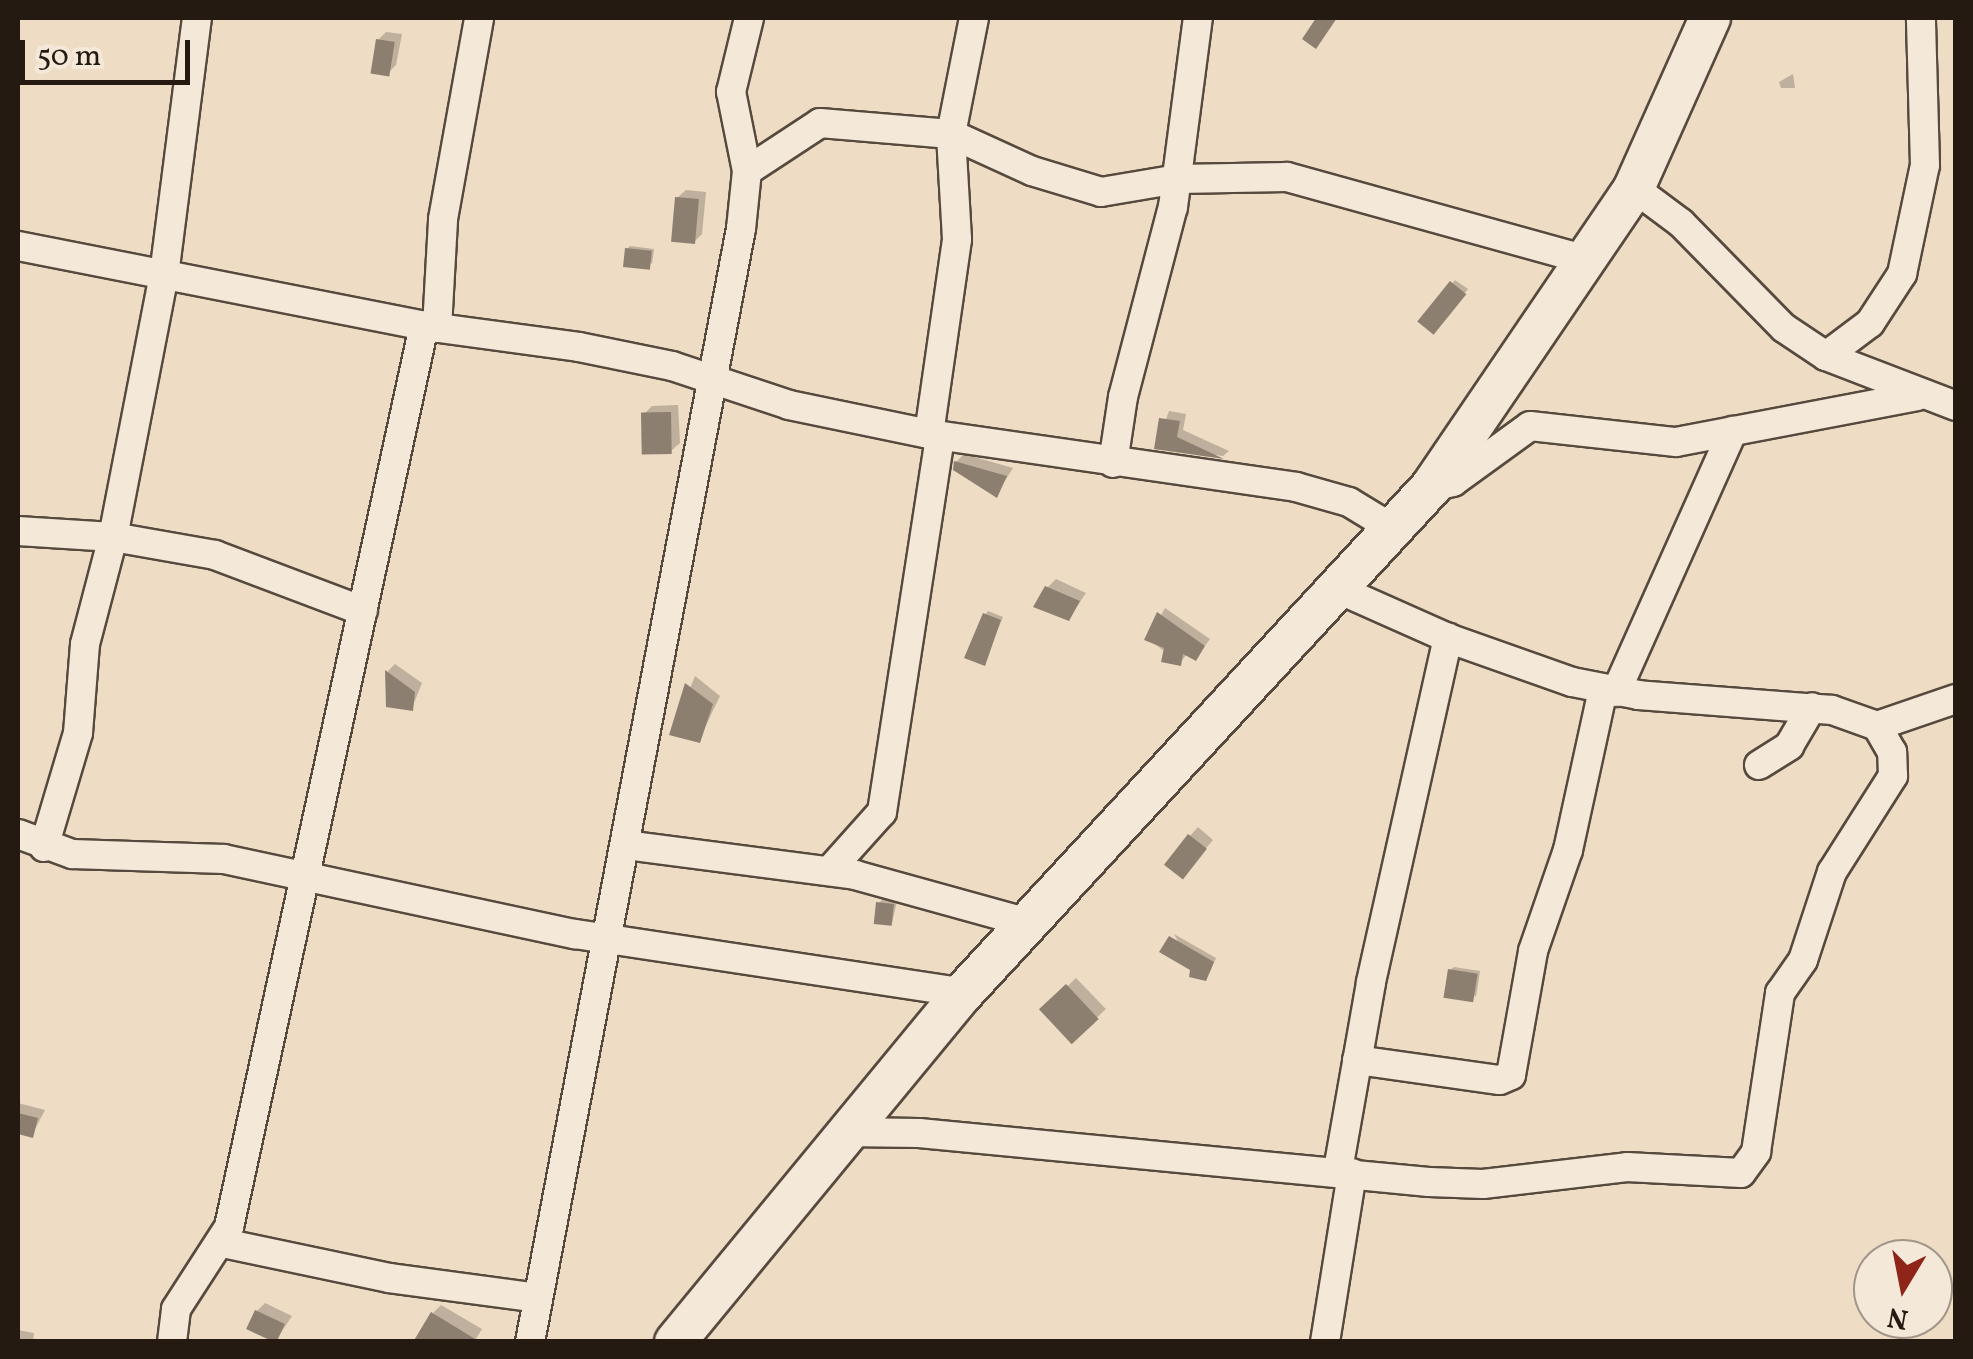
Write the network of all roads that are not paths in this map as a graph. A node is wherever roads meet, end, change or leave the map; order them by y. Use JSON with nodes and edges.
{"nodes":[{"id":1,"x":197,"y":18,"type":"edge"},
{"id":2,"x":479,"y":18,"type":"edge"},
{"id":3,"x":749,"y":18,"type":"edge"},
{"id":4,"x":974,"y":18,"type":"edge"},
{"id":5,"x":1198,"y":18,"type":"edge"},
{"id":6,"x":1710,"y":18,"type":"edge"},
{"id":7,"x":1921,"y":18,"type":"edge"},
{"id":8,"x":951,"y":134,"type":"junction"},
{"id":9,"x":747,"y":171,"type":"junction"},
{"id":10,"x":1178,"y":179,"type":"junction"},
{"id":11,"x":1634,"y":188,"type":"junction"},
{"id":12,"x":18,"y":246,"type":"edge"},
{"id":13,"x":1586,"y":260,"type":"junction"},
{"id":14,"x":164,"y":275,"type":"junction"},
{"id":15,"x":430,"y":327,"type":"junction"},
{"id":16,"x":1826,"y":356,"type":"junction"},
{"id":17,"x":710,"y":381,"type":"junction"},
{"id":18,"x":1918,"y":396,"type":"junction"},
{"id":19,"x":1956,"y":406,"type":"edge"},
{"id":20,"x":1733,"y":430,"type":"junction"},
{"id":21,"x":935,"y":435,"type":"junction"},
{"id":22,"x":1113,"y":463,"type":"junction"},
{"id":23,"x":1432,"y":487,"type":"junction"},
{"id":24,"x":1392,"y":528,"type":"junction"},
{"id":25,"x":18,"y":531,"type":"edge"},
{"id":26,"x":113,"y":536,"type":"junction"},
{"id":27,"x":1338,"y":589,"type":"junction"},
{"id":28,"x":363,"y":611,"type":"junction"},
{"id":29,"x":1448,"y":638,"type":"junction"},
{"id":30,"x":1610,"y":691,"type":"junction"},
{"id":31,"x":1956,"y":699,"type":"edge"},
{"id":32,"x":1812,"y":708,"type":"junction"},
{"id":33,"x":1877,"y":726,"type":"junction"},
{"id":34,"x":1760,"y":765,"type":"dead end"},
{"id":35,"x":18,"y":834,"type":"edge"},
{"id":36,"x":625,"y":846,"type":"junction"},
{"id":37,"x":44,"y":847,"type":"junction"},
{"id":38,"x":829,"y":871,"type":"junction"},
{"id":39,"x":306,"y":878,"type":"junction"},
{"id":40,"x":1028,"y":923,"type":"junction"},
{"id":41,"x":607,"y":940,"type":"junction"},
{"id":42,"x":963,"y":992,"type":"junction"},
{"id":43,"x":1357,"y":1060,"type":"junction"},
{"id":44,"x":846,"y":1132,"type":"junction"},
{"id":45,"x":1345,"y":1171,"type":"junction"},
{"id":46,"x":223,"y":1243,"type":"junction"},
{"id":47,"x":538,"y":1298,"type":"junction"},
{"id":48,"x":172,"y":1342,"type":"edge"},
{"id":49,"x":530,"y":1342,"type":"edge"},
{"id":50,"x":676,"y":1342,"type":"edge"},
{"id":51,"x":1325,"y":1342,"type":"edge"}],
"edges":[{"from":1,"to":14,"type":"street"},
{"from":2,"to":15,"type":"street"},
{"from":3,"to":9,"type":"street"},
{"from":4,"to":8,"type":"street"},
{"from":5,"to":10,"type":"street"},
{"from":6,"to":11,"type":"main road"},
{"from":7,"to":16,"type":"street"},
{"from":8,"to":9,"type":"street"},
{"from":8,"to":10,"type":"street"},
{"from":8,"to":21,"type":"street"},
{"from":9,"to":17,"type":"street"},
{"from":10,"to":13,"type":"street"},
{"from":10,"to":22,"type":"street"},
{"from":11,"to":13,"type":"main road"},
{"from":11,"to":16,"type":"street"},
{"from":12,"to":14,"type":"street"},
{"from":13,"to":23,"type":"main road"},
{"from":14,"to":15,"type":"street"},
{"from":14,"to":26,"type":"street"},
{"from":15,"to":17,"type":"street"},
{"from":15,"to":28,"type":"street"},
{"from":16,"to":18,"type":"street"},
{"from":17,"to":21,"type":"street"},
{"from":17,"to":36,"type":"street"},
{"from":18,"to":19,"type":"street"},
{"from":18,"to":20,"type":"street"},
{"from":20,"to":23,"type":"street"},
{"from":20,"to":30,"type":"street"},
{"from":21,"to":22,"type":"street"},
{"from":21,"to":38,"type":"street"},
{"from":22,"to":24,"type":"street"},
{"from":23,"to":24,"type":"main road"},
{"from":24,"to":27,"type":"main road"},
{"from":25,"to":26,"type":"street"},
{"from":26,"to":28,"type":"street"},
{"from":26,"to":37,"type":"street"},
{"from":27,"to":29,"type":"street"},
{"from":27,"to":40,"type":"main road"},
{"from":28,"to":39,"type":"street"},
{"from":29,"to":30,"type":"street"},
{"from":29,"to":43,"type":"street"},
{"from":30,"to":32,"type":"street"},
{"from":30,"to":43,"type":"street"},
{"from":31,"to":33,"type":"street"},
{"from":32,"to":33,"type":"street"},
{"from":32,"to":34,"type":"street"},
{"from":33,"to":45,"type":"street"},
{"from":35,"to":37,"type":"street"},
{"from":36,"to":38,"type":"street"},
{"from":36,"to":41,"type":"street"},
{"from":37,"to":39,"type":"street"},
{"from":38,"to":40,"type":"street"},
{"from":39,"to":41,"type":"street"},
{"from":39,"to":46,"type":"street"},
{"from":40,"to":42,"type":"main road"},
{"from":41,"to":42,"type":"street"},
{"from":41,"to":47,"type":"street"},
{"from":42,"to":44,"type":"main road"},
{"from":43,"to":45,"type":"street"},
{"from":44,"to":45,"type":"street"},
{"from":44,"to":50,"type":"main road"},
{"from":45,"to":51,"type":"street"},
{"from":46,"to":47,"type":"street"},
{"from":46,"to":48,"type":"street"},
{"from":47,"to":49,"type":"street"}]}
